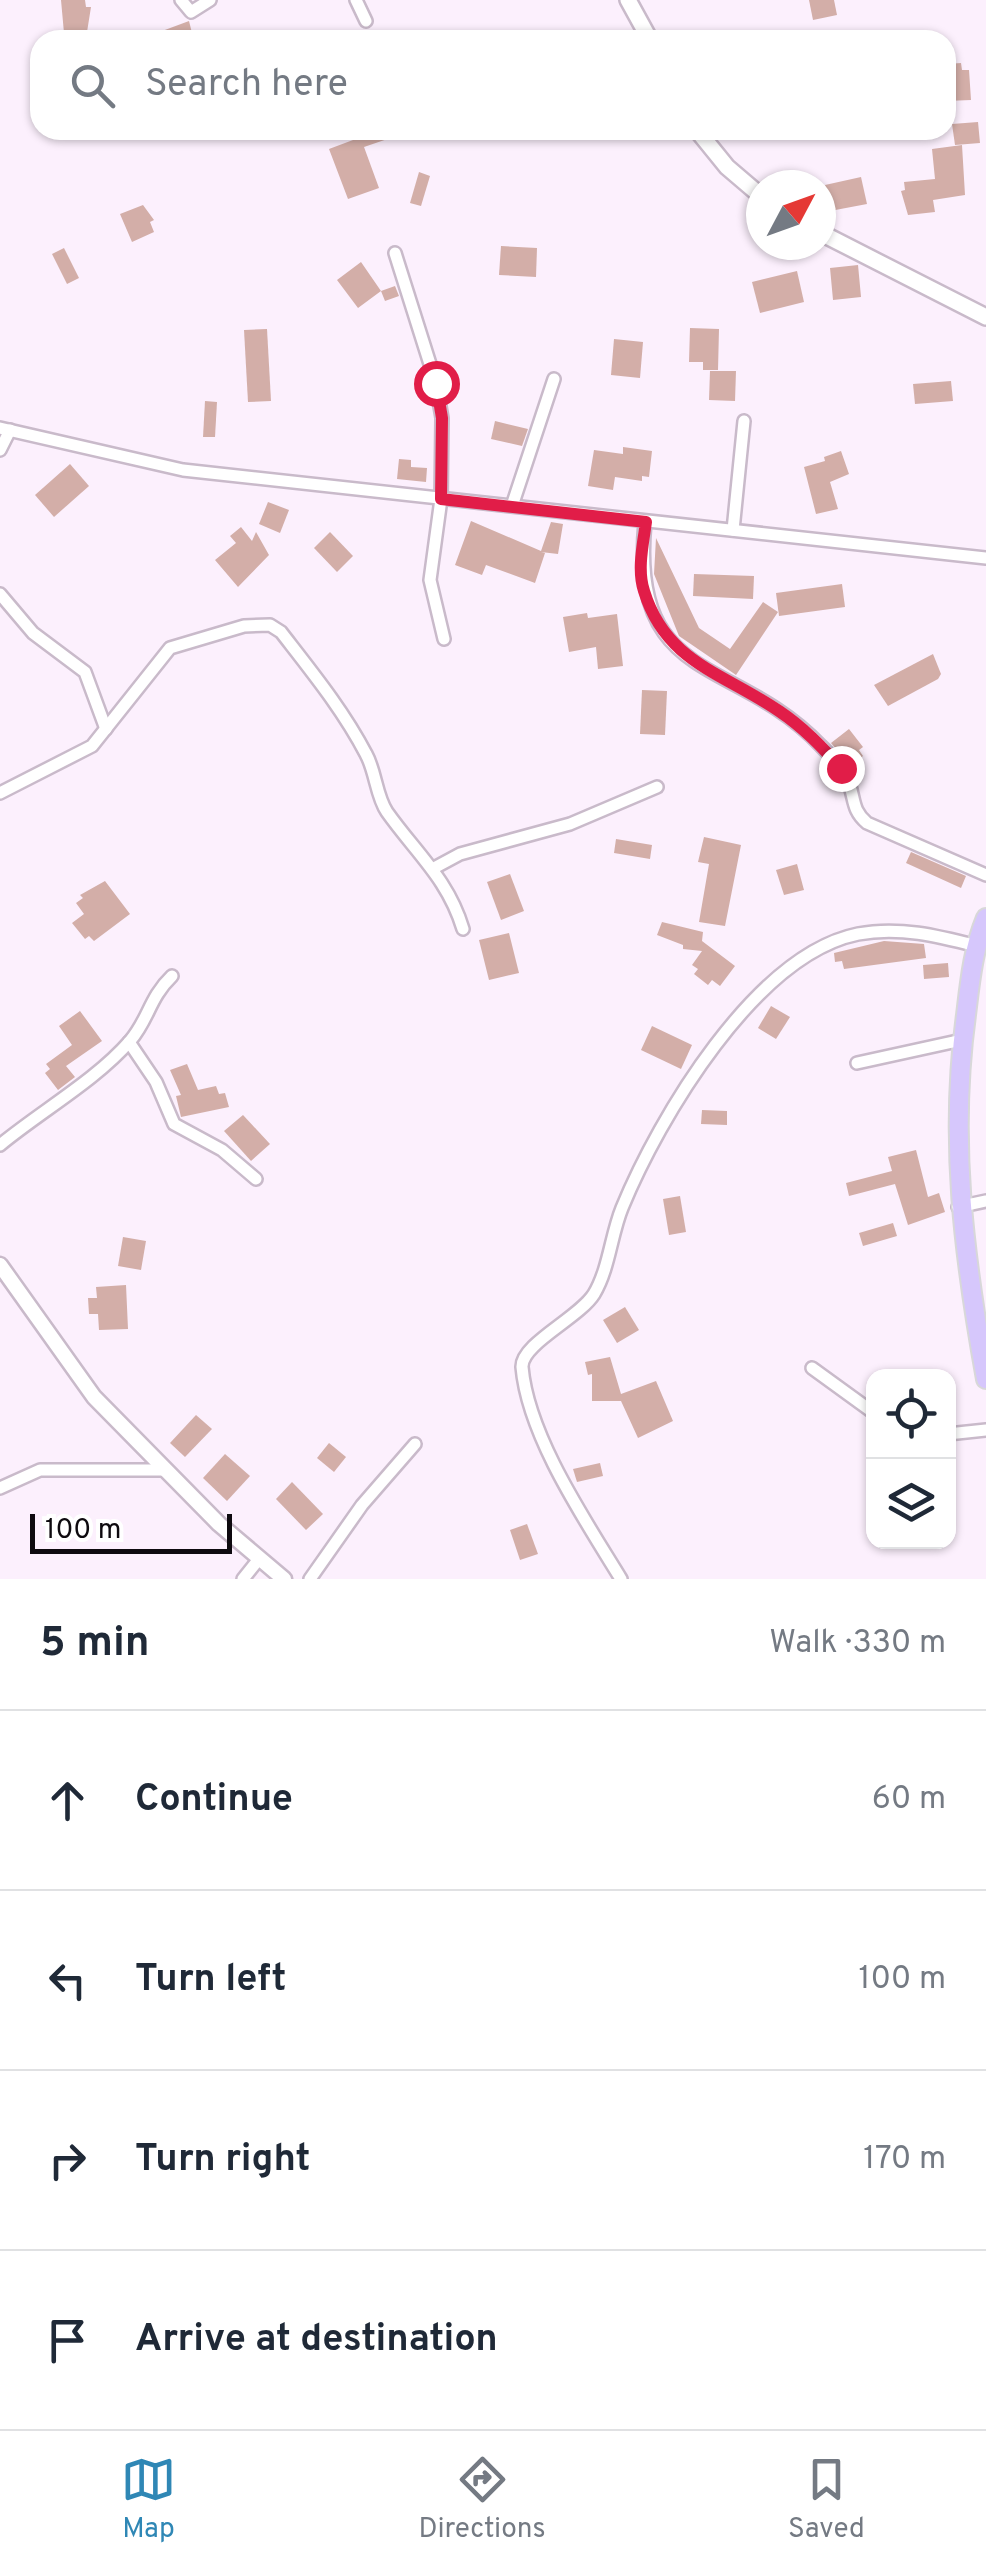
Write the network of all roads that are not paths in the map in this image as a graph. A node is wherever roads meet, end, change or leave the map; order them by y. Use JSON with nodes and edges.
{"nodes":[{"id":1,"x":180,"y":0,"type":"edge"},
{"id":2,"x":210,"y":0,"type":"edge"},
{"id":3,"x":356,"y":0,"type":"edge"},
{"id":4,"x":628,"y":0,"type":"edge"},
{"id":5,"x":366,"y":21,"type":"dead end"},
{"id":6,"x":644,"y":30,"type":"edge"},
{"id":7,"x":705,"y":140,"type":"edge"},
{"id":8,"x":746,"y":183,"type":"edge"},
{"id":9,"x":836,"y":241,"type":"edge"},
{"id":10,"x":395,"y":253,"type":"dead end"},
{"id":11,"x":986,"y":317,"type":"edge"},
{"id":12,"x":554,"y":379,"type":"dead end"},
{"id":13,"x":744,"y":421,"type":"dead end"},
{"id":14,"x":5,"y":429,"type":"edge"},
{"id":15,"x":0,"y":450,"type":"edge"},
{"id":16,"x":441,"y":499,"type":"junction"},
{"id":17,"x":512,"y":506,"type":"junction"},
{"id":18,"x":646,"y":522,"type":"junction"},
{"id":19,"x":732,"y":530,"type":"junction"},
{"id":20,"x":986,"y":558,"type":"edge"},
{"id":21,"x":0,"y":594,"type":"edge"},
{"id":22,"x":444,"y":639,"type":"dead end"},
{"id":23,"x":106,"y":729,"type":"junction"},
{"id":24,"x":657,"y":787,"type":"dead end"},
{"id":25,"x":0,"y":793,"type":"edge"},
{"id":26,"x":434,"y":868,"type":"junction"},
{"id":27,"x":986,"y":875,"type":"edge"},
{"id":28,"x":986,"y":918,"type":"edge"},
{"id":29,"x":463,"y":929,"type":"dead end"},
{"id":30,"x":977,"y":946,"type":"junction"},
{"id":31,"x":172,"y":976,"type":"dead end"},
{"id":32,"x":962,"y":1040,"type":"junction"},
{"id":33,"x":129,"y":1042,"type":"junction"},
{"id":34,"x":857,"y":1063,"type":"dead end"},
{"id":35,"x":0,"y":1145,"type":"edge"},
{"id":36,"x":256,"y":1179,"type":"dead end"},
{"id":37,"x":986,"y":1201,"type":"edge"},
{"id":38,"x":958,"y":1207,"type":"junction"},
{"id":39,"x":0,"y":1265,"type":"edge"},
{"id":40,"x":812,"y":1368,"type":"dead end"},
{"id":41,"x":986,"y":1379,"type":"edge"},
{"id":42,"x":866,"y":1406,"type":"edge"},
{"id":43,"x":986,"y":1430,"type":"edge"},
{"id":44,"x":956,"y":1433,"type":"edge"},
{"id":45,"x":416,"y":1444,"type":"dead end"},
{"id":46,"x":166,"y":1470,"type":"junction"},
{"id":47,"x":0,"y":1488,"type":"edge"},
{"id":48,"x":259,"y":1559,"type":"junction"},
{"id":49,"x":243,"y":1579,"type":"edge"},
{"id":50,"x":284,"y":1579,"type":"edge"},
{"id":51,"x":310,"y":1579,"type":"edge"},
{"id":52,"x":620,"y":1579,"type":"edge"}],
"edges":[{"from":1,"to":2,"type":"street"},
{"from":3,"to":5,"type":"street"},
{"from":4,"to":6,"type":"main road"},
{"from":7,"to":8,"type":"main road"},
{"from":9,"to":11,"type":"main road"},
{"from":10,"to":16,"type":"street"},
{"from":12,"to":17,"type":"street"},
{"from":13,"to":19,"type":"street"},
{"from":14,"to":15,"type":"street"},
{"from":14,"to":16,"type":"street"},
{"from":16,"to":17,"type":"street"},
{"from":16,"to":22,"type":"street"},
{"from":17,"to":18,"type":"street"},
{"from":18,"to":19,"type":"street"},
{"from":18,"to":27,"type":"street"},
{"from":19,"to":20,"type":"street"},
{"from":21,"to":23,"type":"street"},
{"from":23,"to":25,"type":"street"},
{"from":23,"to":26,"type":"street"},
{"from":24,"to":26,"type":"street"},
{"from":26,"to":29,"type":"street"},
{"from":28,"to":30,"type":"main road"},
{"from":30,"to":32,"type":"main road"},
{"from":30,"to":52,"type":"street"},
{"from":31,"to":33,"type":"street"},
{"from":32,"to":34,"type":"street"},
{"from":32,"to":38,"type":"main road"},
{"from":33,"to":35,"type":"street"},
{"from":33,"to":36,"type":"street"},
{"from":37,"to":38,"type":"street"},
{"from":38,"to":41,"type":"main road"},
{"from":39,"to":46,"type":"street"},
{"from":40,"to":42,"type":"street"},
{"from":43,"to":44,"type":"street"},
{"from":45,"to":51,"type":"street"},
{"from":46,"to":47,"type":"street"},
{"from":46,"to":48,"type":"street"},
{"from":48,"to":49,"type":"street"},
{"from":48,"to":50,"type":"street"}]}
